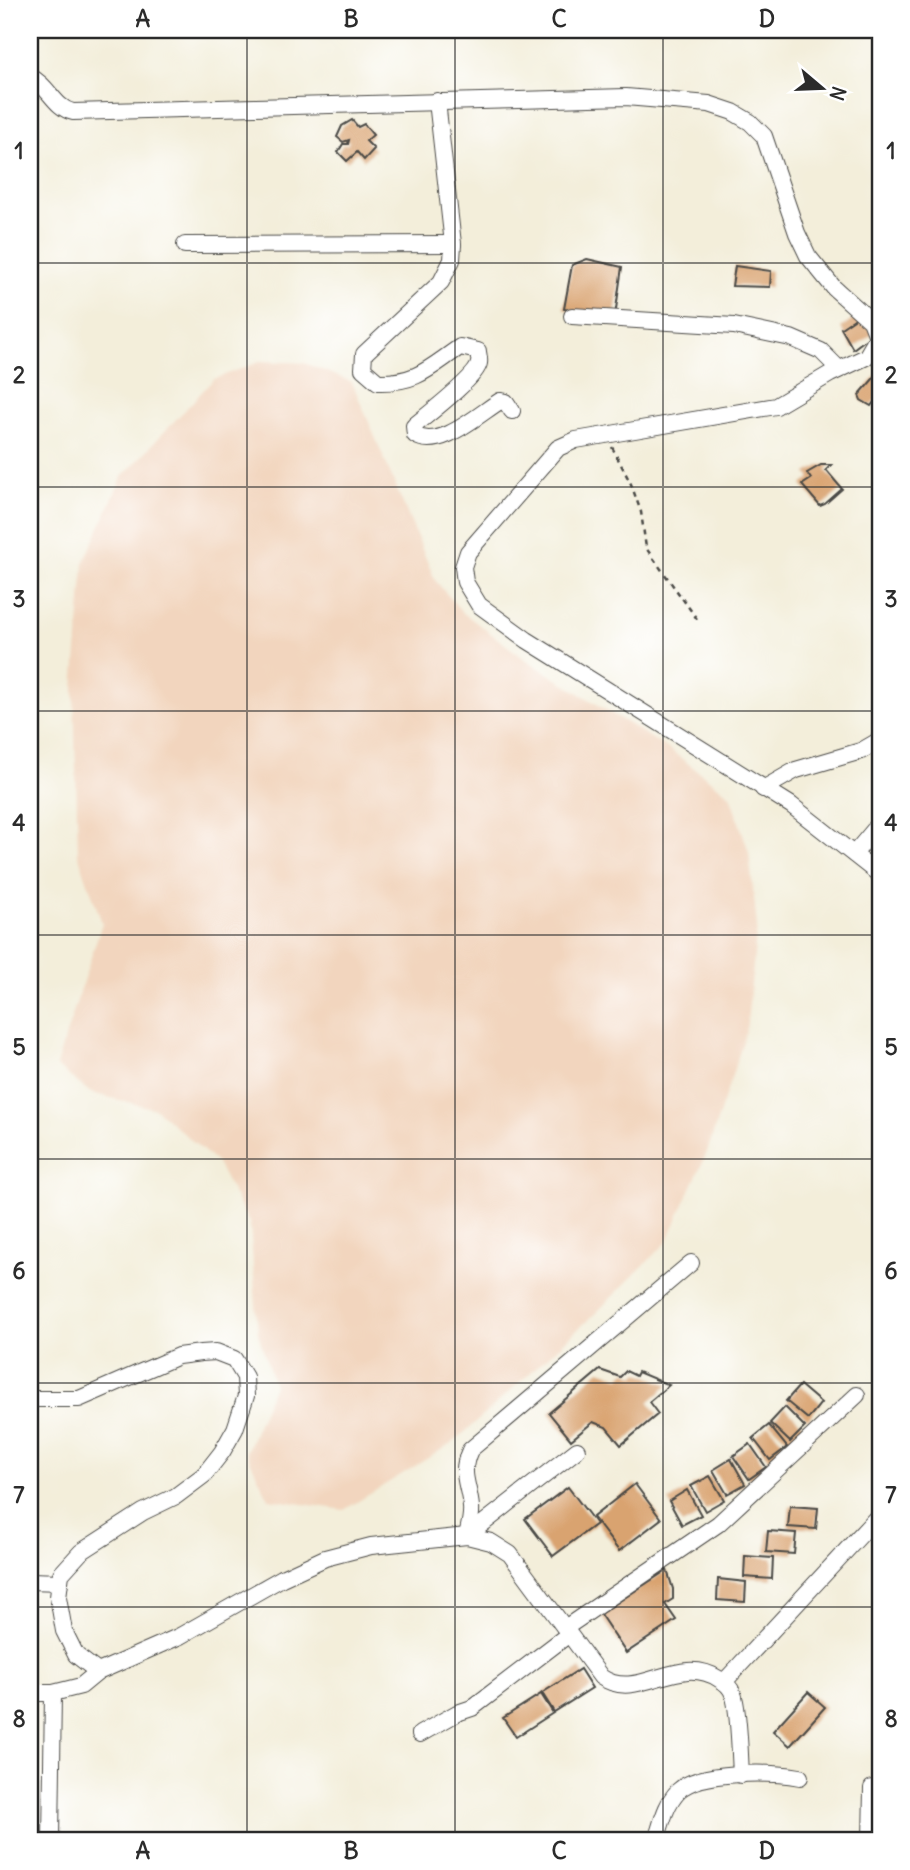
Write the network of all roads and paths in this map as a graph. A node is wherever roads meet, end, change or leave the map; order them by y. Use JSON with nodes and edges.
{"nodes":[{"id":1,"x":30,"y":77,"type":"edge"},
{"id":2,"x":437,"y":101,"type":"junction"},
{"id":3,"x":453,"y":244,"type":"junction"},
{"id":4,"x":184,"y":245,"type":"dead end"},
{"id":5,"x":572,"y":316,"type":"dead end"},
{"id":6,"x":839,"y":369,"type":"junction"},
{"id":7,"x":512,"y":411,"type":"dead end"},
{"id":8,"x":606,"y":435,"type":"junction"},
{"id":9,"x":697,"y":619,"type":"dead end"},
{"id":10,"x":880,"y":740,"type":"edge"},
{"id":11,"x":763,"y":789,"type":"junction"},
{"id":12,"x":880,"y":823,"type":"edge"},
{"id":13,"x":853,"y":854,"type":"junction"},
{"id":14,"x":880,"y":875,"type":"edge"},
{"id":15,"x":691,"y":1263,"type":"dead end"},
{"id":16,"x":857,"y":1395,"type":"dead end"},
{"id":17,"x":30,"y":1399,"type":"edge"},
{"id":18,"x":576,"y":1450,"type":"dead end"},
{"id":19,"x":880,"y":1514,"type":"edge"},
{"id":20,"x":467,"y":1536,"type":"junction"},
{"id":21,"x":30,"y":1581,"type":"edge"},
{"id":22,"x":60,"y":1582,"type":"junction"},
{"id":23,"x":567,"y":1631,"type":"junction"},
{"id":24,"x":98,"y":1672,"type":"junction"},
{"id":25,"x":724,"y":1682,"type":"junction"},
{"id":26,"x":30,"y":1693,"type":"edge"},
{"id":27,"x":53,"y":1693,"type":"junction"},
{"id":28,"x":419,"y":1734,"type":"dead end"},
{"id":29,"x":741,"y":1775,"type":"junction"},
{"id":30,"x":800,"y":1777,"type":"dead end"},
{"id":31,"x":872,"y":1788,"type":"dead end"},
{"id":32,"x":51,"y":1840,"type":"edge"},
{"id":33,"x":656,"y":1840,"type":"edge"},
{"id":34,"x":871,"y":1840,"type":"edge"}],
"edges":[{"from":1,"to":2,"type":"street"},
{"from":2,"to":3,"type":"street"},
{"from":2,"to":6,"type":"street"},
{"from":3,"to":4,"type":"street"},
{"from":3,"to":7,"type":"street"},
{"from":5,"to":6,"type":"street"},
{"from":6,"to":8,"type":"street"},
{"from":8,"to":9,"type":"path"},
{"from":8,"to":11,"type":"street"},
{"from":10,"to":11,"type":"street"},
{"from":11,"to":13,"type":"street"},
{"from":12,"to":13,"type":"street"},
{"from":13,"to":14,"type":"street"},
{"from":15,"to":20,"type":"street"},
{"from":16,"to":23,"type":"street"},
{"from":17,"to":22,"type":"street"},
{"from":18,"to":20,"type":"street"},
{"from":19,"to":25,"type":"street"},
{"from":20,"to":23,"type":"street"},
{"from":20,"to":24,"type":"street"},
{"from":21,"to":22,"type":"street"},
{"from":22,"to":24,"type":"street"},
{"from":23,"to":25,"type":"street"},
{"from":23,"to":28,"type":"street"},
{"from":24,"to":27,"type":"street"},
{"from":25,"to":29,"type":"street"},
{"from":26,"to":27,"type":"street"},
{"from":27,"to":32,"type":"street"},
{"from":29,"to":30,"type":"street"},
{"from":29,"to":33,"type":"street"},
{"from":31,"to":34,"type":"street"}]}
